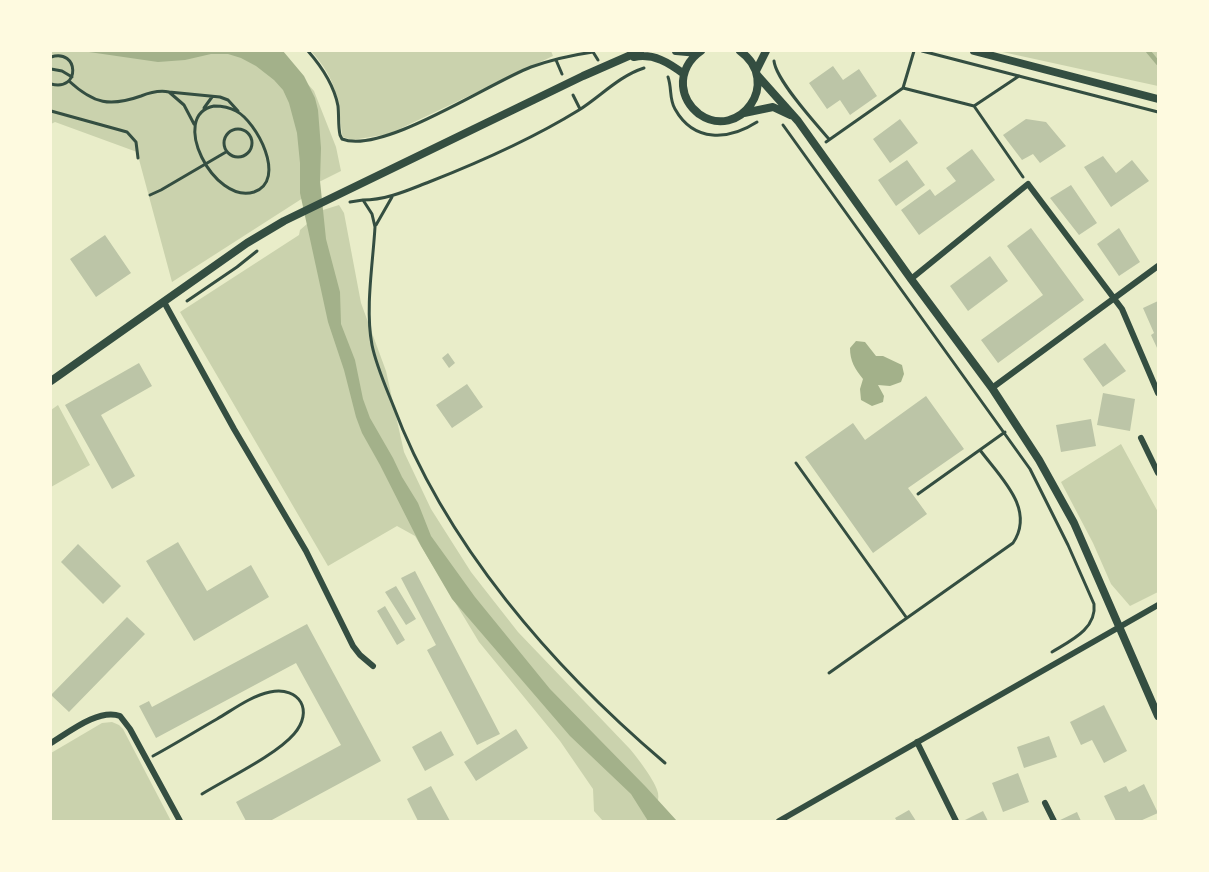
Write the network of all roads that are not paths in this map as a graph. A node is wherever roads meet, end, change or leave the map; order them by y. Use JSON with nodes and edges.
{"nodes":[{"id":1,"x":640,"y":51,"type":"edge"},
{"id":2,"x":677,"y":51,"type":"edge"},
{"id":3,"x":740,"y":51,"type":"edge"},
{"id":4,"x":766,"y":51,"type":"edge"},
{"id":5,"x":974,"y":51,"type":"edge"},
{"id":6,"x":700,"y":52,"type":"edge"},
{"id":7,"x":618,"y":60,"type":"junction"},
{"id":8,"x":757,"y":73,"type":"junction"},
{"id":9,"x":684,"y":74,"type":"junction"},
{"id":10,"x":1158,"y":99,"type":"edge"},
{"id":11,"x":743,"y":113,"type":"junction"},
{"id":12,"x":798,"y":121,"type":"junction"},
{"id":13,"x":1158,"y":266,"type":"edge"},
{"id":14,"x":911,"y":279,"type":"junction"},
{"id":15,"x":1113,"y":298,"type":"junction"},
{"id":16,"x":164,"y":302,"type":"junction"},
{"id":17,"x":51,"y":381,"type":"edge"},
{"id":18,"x":992,"y":388,"type":"junction"},
{"id":19,"x":1158,"y":393,"type":"edge"},
{"id":20,"x":1141,"y":438,"type":"dead end"},
{"id":21,"x":1158,"y":473,"type":"edge"},
{"id":22,"x":1158,"y":605,"type":"edge"},
{"id":23,"x":1119,"y":627,"type":"junction"},
{"id":24,"x":373,"y":666,"type":"dead end"},
{"id":25,"x":1158,"y":716,"type":"edge"},
{"id":26,"x":917,"y":742,"type":"junction"},
{"id":27,"x":51,"y":743,"type":"edge"},
{"id":28,"x":1045,"y":803,"type":"dead end"},
{"id":29,"x":180,"y":821,"type":"edge"},
{"id":30,"x":779,"y":821,"type":"edge"},
{"id":31,"x":956,"y":821,"type":"edge"},
{"id":32,"x":1054,"y":821,"type":"edge"}],
"edges":[{"from":1,"to":7,"type":"street"},
{"from":2,"to":6,"type":"street"},
{"from":3,"to":8,"type":"street"},
{"from":4,"to":8,"type":"street"},
{"from":5,"to":10,"type":"street"},
{"from":6,"to":9,"type":"street"},
{"from":7,"to":9,"type":"street"},
{"from":7,"to":16,"type":"street"},
{"from":8,"to":11,"type":"street"},
{"from":8,"to":12,"type":"street"},
{"from":9,"to":11,"type":"street"},
{"from":11,"to":12,"type":"street"},
{"from":12,"to":14,"type":"street"},
{"from":13,"to":15,"type":"street"},
{"from":14,"to":15,"type":"street"},
{"from":14,"to":18,"type":"street"},
{"from":15,"to":18,"type":"street"},
{"from":15,"to":19,"type":"street"},
{"from":16,"to":17,"type":"street"},
{"from":16,"to":24,"type":"street"},
{"from":18,"to":23,"type":"street"},
{"from":20,"to":21,"type":"street"},
{"from":22,"to":23,"type":"street"},
{"from":23,"to":25,"type":"street"},
{"from":23,"to":26,"type":"street"},
{"from":26,"to":30,"type":"street"},
{"from":26,"to":31,"type":"street"},
{"from":27,"to":29,"type":"street"},
{"from":28,"to":32,"type":"street"}]}
